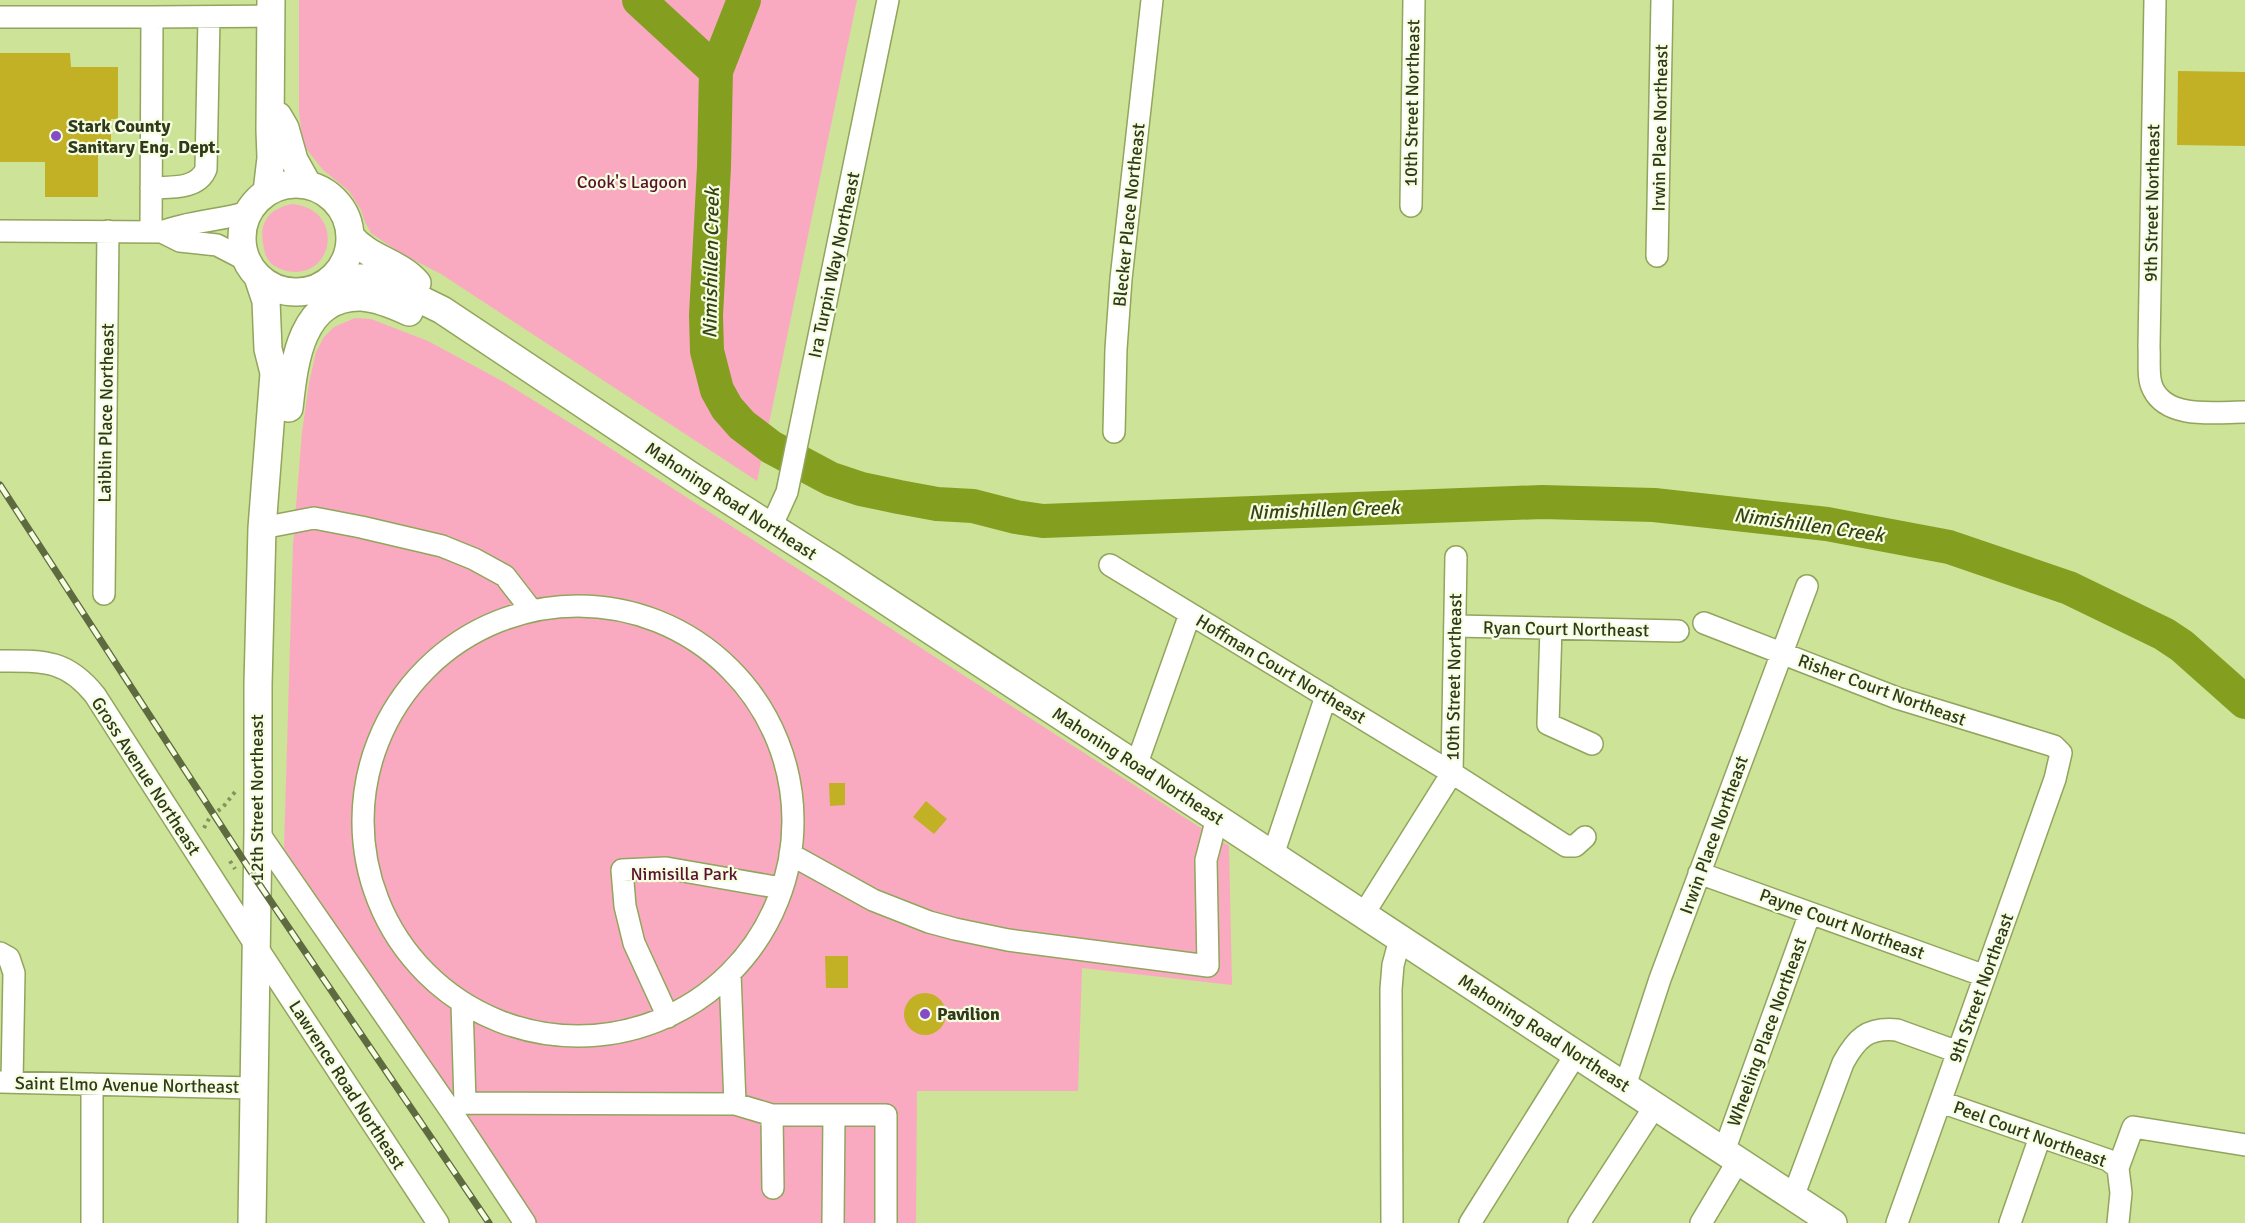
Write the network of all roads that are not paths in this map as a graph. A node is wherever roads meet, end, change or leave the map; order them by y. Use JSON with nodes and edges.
{"nodes":[{"id":1,"x":888,"y":0,"type":"edge"},
{"id":2,"x":1152,"y":0,"type":"edge"},
{"id":3,"x":1414,"y":0,"type":"edge"},
{"id":4,"x":1662,"y":0,"type":"edge"},
{"id":5,"x":2156,"y":0,"type":"edge"},
{"id":6,"x":68,"y":8,"type":"edge"},
{"id":7,"x":271,"y":8,"type":"edge"},
{"id":8,"x":213,"y":11,"type":"edge"},
{"id":9,"x":0,"y":17,"type":"edge"},
{"id":10,"x":152,"y":17,"type":"junction"},
{"id":11,"x":271,"y":104,"type":"junction"},
{"id":12,"x":308,"y":185,"type":"junction"},
{"id":13,"x":151,"y":188,"type":"junction"},
{"id":14,"x":267,"y":192,"type":"junction"},
{"id":15,"x":1411,"y":206,"type":"dead end"},
{"id":16,"x":248,"y":212,"type":"junction"},
{"id":17,"x":0,"y":231,"type":"edge"},
{"id":18,"x":108,"y":231,"type":"junction"},
{"id":19,"x":156,"y":232,"type":"junction"},
{"id":20,"x":350,"y":236,"type":"junction"},
{"id":21,"x":1657,"y":256,"type":"dead end"},
{"id":22,"x":252,"y":268,"type":"junction"},
{"id":23,"x":326,"y":282,"type":"junction"},
{"id":24,"x":442,"y":310,"type":"junction"},
{"id":25,"x":525,"y":365,"type":"junction"},
{"id":26,"x":274,"y":373,"type":"junction"},
{"id":27,"x":2245,"y":412,"type":"edge"},
{"id":28,"x":1114,"y":432,"type":"dead end"},
{"id":29,"x":771,"y":527,"type":"junction"},
{"id":30,"x":262,"y":528,"type":"junction"},
{"id":31,"x":1456,"y":557,"type":"dead end"},
{"id":32,"x":1110,"y":565,"type":"dead end"},
{"id":33,"x":1808,"y":586,"type":"dead end"},
{"id":34,"x":104,"y":594,"type":"dead end"},
{"id":35,"x":532,"y":611,"type":"junction"},
{"id":36,"x":1190,"y":614,"type":"junction"},
{"id":37,"x":1704,"y":623,"type":"dead end"},
{"id":38,"x":1455,"y":626,"type":"junction"},
{"id":39,"x":1551,"y":628,"type":"junction"},
{"id":40,"x":1678,"y":631,"type":"dead end"},
{"id":41,"x":1782,"y":654,"type":"junction"},
{"id":42,"x":0,"y":661,"type":"edge"},
{"id":43,"x":1326,"y":696,"type":"junction"},
{"id":44,"x":1592,"y":744,"type":"dead end"},
{"id":45,"x":2061,"y":753,"type":"joint"},
{"id":46,"x":1136,"y":766,"type":"junction"},
{"id":47,"x":1452,"y":773,"type":"junction"},
{"id":48,"x":1217,"y":818,"type":"junction"},
{"id":49,"x":258,"y":832,"type":"junction"},
{"id":50,"x":1586,"y":837,"type":"dead end"},
{"id":51,"x":790,"y":854,"type":"junction"},
{"id":52,"x":1273,"y":855,"type":"junction"},
{"id":53,"x":1699,"y":873,"type":"junction"},
{"id":54,"x":781,"y":888,"type":"junction"},
{"id":55,"x":1810,"y":913,"type":"junction"},
{"id":56,"x":1363,"y":915,"type":"junction"},
{"id":57,"x":1400,"y":939,"type":"junction"},
{"id":58,"x":256,"y":946,"type":"junction"},
{"id":59,"x":4,"y":956,"type":"edge"},
{"id":60,"x":730,"y":973,"type":"junction"},
{"id":61,"x":1985,"y":976,"type":"junction"},
{"id":62,"x":462,"y":1004,"type":"junction"},
{"id":63,"x":668,"y":1017,"type":"junction"},
{"id":64,"x":1958,"y":1052,"type":"junction"},
{"id":65,"x":1576,"y":1054,"type":"junction"},
{"id":66,"x":6,"y":1082,"type":"edge"},
{"id":67,"x":92,"y":1084,"type":"junction"},
{"id":68,"x":1625,"y":1086,"type":"junction"},
{"id":69,"x":253,"y":1088,"type":"junction"},
{"id":70,"x":1941,"y":1102,"type":"junction"},
{"id":71,"x":735,"y":1104,"type":"junction"},
{"id":72,"x":1655,"y":1106,"type":"junction"},
{"id":73,"x":459,"y":1109,"type":"junction"},
{"id":74,"x":772,"y":1115,"type":"junction"},
{"id":75,"x":834,"y":1116,"type":"junction"},
{"id":76,"x":2040,"y":1137,"type":"junction"},
{"id":77,"x":2245,"y":1145,"type":"edge"},
{"id":78,"x":1731,"y":1156,"type":"junction"},
{"id":79,"x":2118,"y":1168,"type":"junction"},
{"id":80,"x":772,"y":1188,"type":"dead end"},
{"id":81,"x":1793,"y":1197,"type":"junction"},
{"id":82,"x":92,"y":1223,"type":"edge"},
{"id":83,"x":252,"y":1223,"type":"edge"},
{"id":84,"x":438,"y":1223,"type":"edge"},
{"id":85,"x":525,"y":1223,"type":"edge"},
{"id":86,"x":833,"y":1223,"type":"edge"},
{"id":87,"x":886,"y":1223,"type":"edge"},
{"id":88,"x":1392,"y":1223,"type":"edge"},
{"id":89,"x":1470,"y":1223,"type":"edge"},
{"id":90,"x":1579,"y":1223,"type":"edge"},
{"id":91,"x":1701,"y":1223,"type":"edge"},
{"id":92,"x":1833,"y":1223,"type":"edge"},
{"id":93,"x":1897,"y":1223,"type":"edge"},
{"id":94,"x":2010,"y":1223,"type":"edge"},
{"id":95,"x":2118,"y":1223,"type":"edge"}],
"edges":[{"from":1,"to":29,"type":"street","name":"Ira Turpin Way Northeast"},
{"from":2,"to":28,"type":"street","name":"Blecker Place Northeast"},
{"from":3,"to":15,"type":"street","name":"10th Street Northeast"},
{"from":4,"to":21,"type":"street","name":"Irwin Place Northeast"},
{"from":5,"to":27,"type":"street","name":"9th Street Northeast"},
{"from":6,"to":9,"type":"street"},
{"from":6,"to":10,"type":"street"},
{"from":7,"to":8,"type":"street"},
{"from":7,"to":11,"type":"main road"},
{"from":8,"to":10,"type":"street"},
{"from":8,"to":13,"type":"street"},
{"from":10,"to":13,"type":"street"},
{"from":11,"to":12,"type":"main road"},
{"from":11,"to":14,"type":"main road"},
{"from":12,"to":14,"type":"main road"},
{"from":12,"to":20,"type":"main road"},
{"from":13,"to":19,"type":"street"},
{"from":14,"to":16,"type":"main road"},
{"from":16,"to":19,"type":"street"},
{"from":16,"to":22,"type":"main road"},
{"from":17,"to":18,"type":"street"},
{"from":18,"to":19,"type":"street"},
{"from":18,"to":34,"type":"street","name":"Laiblin Place Northeast"},
{"from":19,"to":22,"type":"street"},
{"from":20,"to":23,"type":"main road"},
{"from":20,"to":24,"type":"main road","name":"Mahoning Road Northeast"},
{"from":22,"to":23,"type":"main road"},
{"from":22,"to":26,"type":"main road","name":"12th Street Northeast"},
{"from":23,"to":24,"type":"main road","name":"Mahoning Road Northeast"},
{"from":23,"to":26,"type":"main road","name":"12th Street Northeast"},
{"from":24,"to":25,"type":"main road","name":"Mahoning Road Northeast"},
{"from":25,"to":29,"type":"main road","name":"Mahoning Road Northeast"},
{"from":25,"to":30,"type":"main road"},
{"from":26,"to":30,"type":"main road","name":"12th Street Northeast"},
{"from":29,"to":46,"type":"main road","name":"Mahoning Road Northeast"},
{"from":30,"to":35,"type":"street"},
{"from":30,"to":49,"type":"main road","name":"12th Street Northeast"},
{"from":31,"to":38,"type":"street","name":"10th Street Northeast"},
{"from":32,"to":36,"type":"street","name":"Hoffman Court Northeast"},
{"from":33,"to":41,"type":"street","name":"Irwin Place Northeast"},
{"from":35,"to":51,"type":"street"},
{"from":35,"to":62,"type":"street"},
{"from":36,"to":43,"type":"street","name":"Hoffman Court Northeast"},
{"from":36,"to":46,"type":"street"},
{"from":37,"to":41,"type":"street","name":"Risher Court Northeast"},
{"from":38,"to":39,"type":"street","name":"Ryan Court Northeast"},
{"from":38,"to":47,"type":"street","name":"10th Street Northeast"},
{"from":39,"to":40,"type":"street","name":"Ryan Court Northeast"},
{"from":39,"to":44,"type":"street"},
{"from":41,"to":45,"type":"street","name":"Risher Court Northeast"},
{"from":41,"to":53,"type":"street","name":"Irwin Place Northeast"},
{"from":42,"to":58,"type":"street","name":"Gross Avenue Northeast"},
{"from":43,"to":47,"type":"street","name":"Hoffman Court Northeast"},
{"from":43,"to":52,"type":"street"},
{"from":45,"to":61,"type":"street","name":"9th Street Northeast"},
{"from":46,"to":48,"type":"main road","name":"Mahoning Road Northeast"},
{"from":47,"to":50,"type":"street"},
{"from":47,"to":56,"type":"street","name":"10th Street Northeast"},
{"from":48,"to":51,"type":"street"},
{"from":48,"to":52,"type":"main road","name":"Mahoning Road Northeast"},
{"from":49,"to":58,"type":"main road","name":"12th Street Northeast"},
{"from":49,"to":73,"type":"street"},
{"from":51,"to":54,"type":"street"},
{"from":52,"to":56,"type":"main road","name":"Mahoning Road Northeast"},
{"from":53,"to":55,"type":"street","name":"Payne Court Northeast"},
{"from":53,"to":68,"type":"street","name":"Irwin Place Northeast"},
{"from":54,"to":60,"type":"street"},
{"from":54,"to":63,"type":"street"},
{"from":55,"to":61,"type":"street","name":"Payne Court Northeast"},
{"from":55,"to":78,"type":"street","name":"Wheeling Place Northeast"},
{"from":56,"to":57,"type":"main road","name":"Mahoning Road Northeast"},
{"from":57,"to":65,"type":"main road","name":"Mahoning Road Northeast"},
{"from":57,"to":88,"type":"street"},
{"from":58,"to":69,"type":"main road","name":"12th Street Northeast"},
{"from":58,"to":84,"type":"street","name":"Lawrence Road Northeast"},
{"from":59,"to":66,"type":"street"},
{"from":60,"to":63,"type":"street"},
{"from":60,"to":71,"type":"street"},
{"from":61,"to":64,"type":"street","name":"9th Street Northeast"},
{"from":62,"to":63,"type":"street"},
{"from":62,"to":73,"type":"street"},
{"from":64,"to":70,"type":"street","name":"9th Street Northeast"},
{"from":64,"to":81,"type":"street"},
{"from":65,"to":68,"type":"main road","name":"Mahoning Road Northeast"},
{"from":65,"to":89,"type":"street"},
{"from":66,"to":67,"type":"street","name":"Saint Elmo Avenue Northeast"},
{"from":67,"to":69,"type":"street","name":"Saint Elmo Avenue Northeast"},
{"from":67,"to":82,"type":"street"},
{"from":68,"to":72,"type":"main road","name":"Mahoning Road Northeast"},
{"from":69,"to":83,"type":"main road","name":"12th Street Northeast"},
{"from":70,"to":76,"type":"street","name":"Peel Court Northeast"},
{"from":70,"to":93,"type":"street","name":"9th Street Northeast"},
{"from":71,"to":73,"type":"street"},
{"from":71,"to":74,"type":"street"},
{"from":72,"to":78,"type":"main road","name":"Mahoning Road Northeast"},
{"from":72,"to":90,"type":"street"},
{"from":73,"to":85,"type":"street"},
{"from":74,"to":75,"type":"street"},
{"from":74,"to":80,"type":"street"},
{"from":75,"to":86,"type":"street"},
{"from":75,"to":87,"type":"street"},
{"from":76,"to":79,"type":"street","name":"Peel Court Northeast"},
{"from":76,"to":94,"type":"street"},
{"from":77,"to":79,"type":"street"},
{"from":78,"to":81,"type":"main road","name":"Mahoning Road Northeast"},
{"from":78,"to":91,"type":"street","name":"Wheeling Place Northeast"},
{"from":79,"to":95,"type":"street"},
{"from":81,"to":92,"type":"main road","name":"Mahoning Road Northeast"}]}
